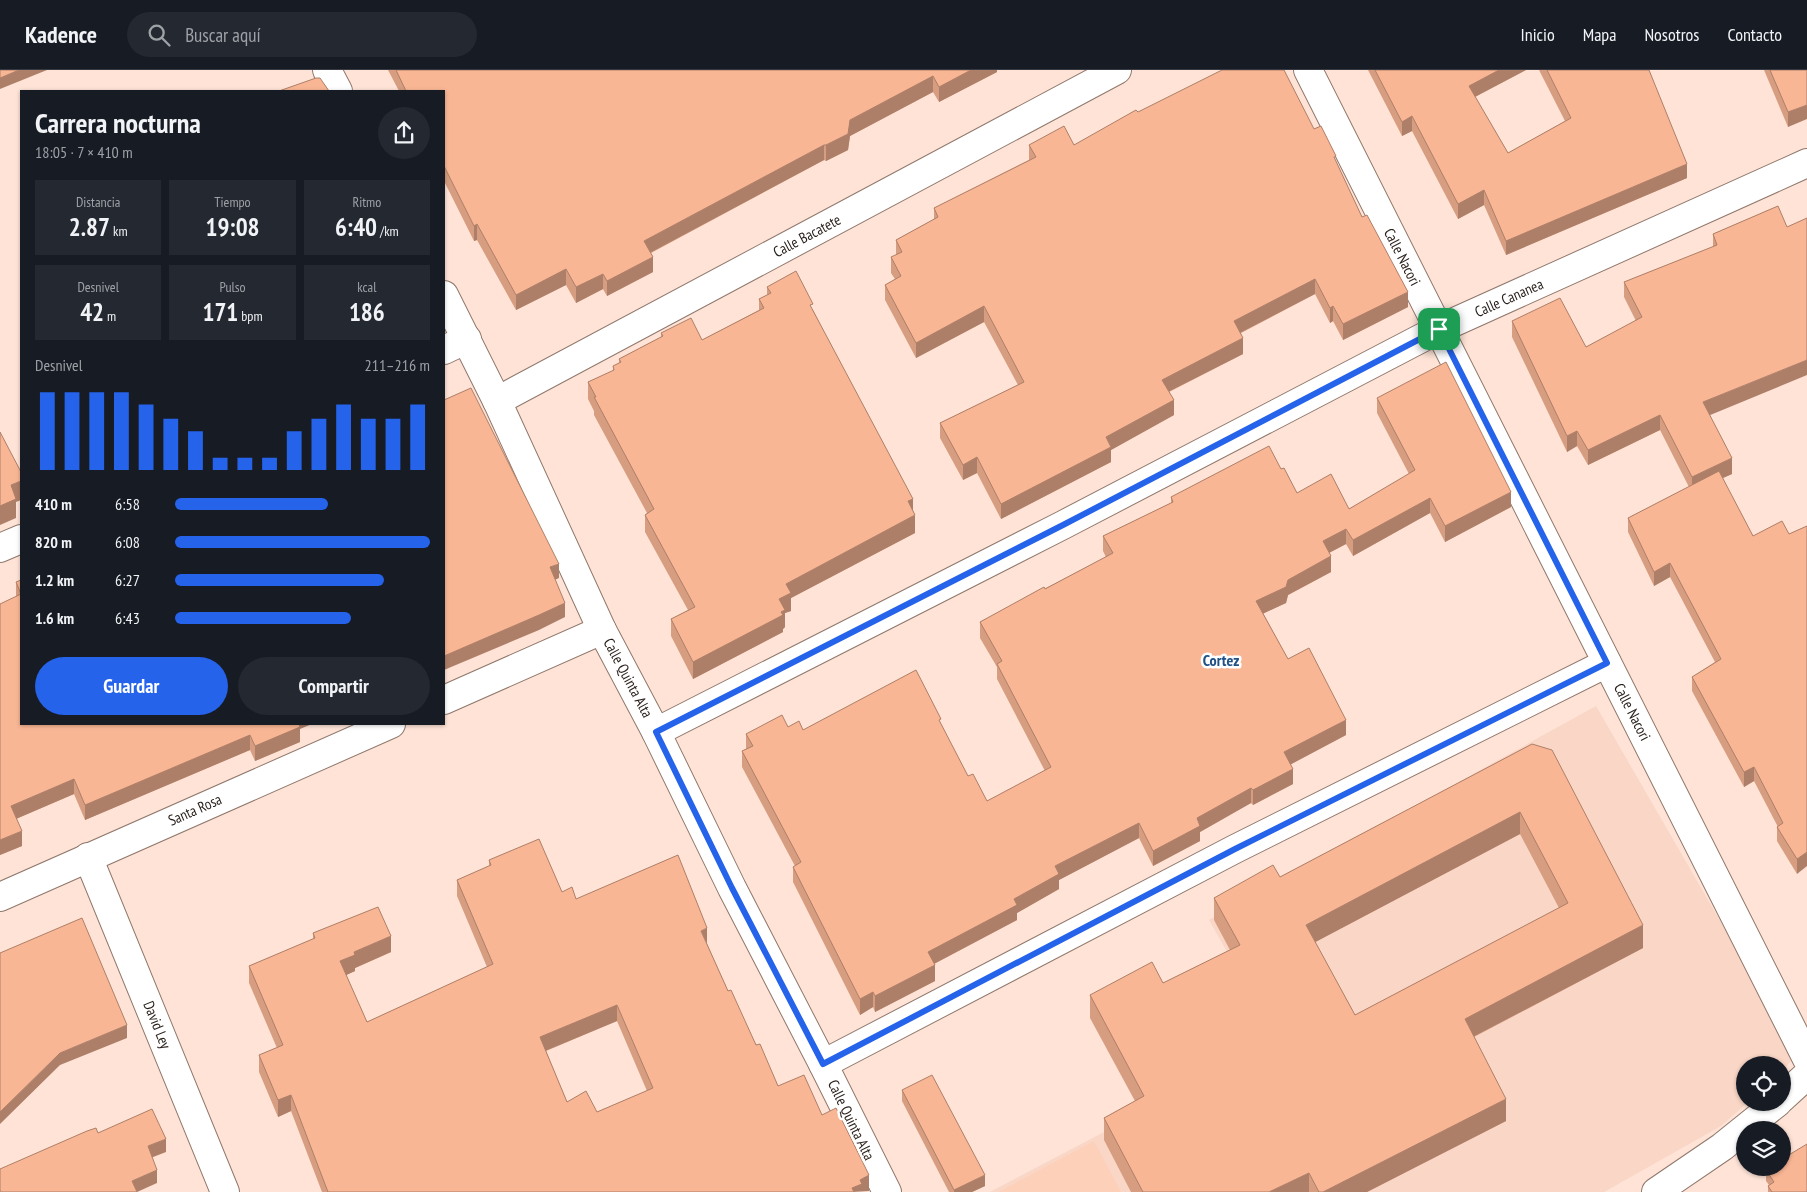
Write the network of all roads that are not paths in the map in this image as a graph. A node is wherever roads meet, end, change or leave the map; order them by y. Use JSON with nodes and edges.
{"nodes":[{"id":1,"x":328,"y":70,"type":"edge"},
{"id":2,"x":1117,"y":70,"type":"edge"},
{"id":3,"x":1308,"y":70,"type":"edge"},
{"id":4,"x":338,"y":90,"type":"edge"},
{"id":5,"x":1807,"y":163,"type":"edge"},
{"id":6,"x":445,"y":299,"type":"edge"},
{"id":7,"x":1439,"y":329,"type":"junction"},
{"id":8,"x":455,"y":344,"type":"edge"},
{"id":9,"x":497,"y":401,"type":"junction"},
{"id":10,"x":20,"y":539,"type":"edge"},
{"id":11,"x":0,"y":548,"type":"edge"},
{"id":12,"x":602,"y":630,"type":"junction"},
{"id":13,"x":1607,"y":663,"type":"junction"},
{"id":14,"x":445,"y":700,"type":"edge"},
{"id":15,"x":388,"y":725,"type":"edge"},
{"id":16,"x":656,"y":732,"type":"junction"},
{"id":17,"x":88,"y":858,"type":"junction"},
{"id":18,"x":0,"y":897,"type":"edge"},
{"id":19,"x":1807,"y":1059,"type":"edge"},
{"id":20,"x":823,"y":1064,"type":"junction"},
{"id":21,"x":1807,"y":1074,"type":"edge"},
{"id":22,"x":1791,"y":1089,"type":"edge"},
{"id":23,"x":1767,"y":1111,"type":"edge"},
{"id":24,"x":225,"y":1192,"type":"edge"},
{"id":25,"x":887,"y":1192,"type":"edge"},
{"id":26,"x":1656,"y":1192,"type":"edge"}],
"edges":[{"from":1,"to":4,"type":"street"},
{"from":2,"to":9,"type":"street","name":"Calle Bacatete"},
{"from":3,"to":7,"type":"street","name":"Calle Nacori"},
{"from":5,"to":7,"type":"street","name":"Calle Cananea"},
{"from":6,"to":8,"type":"street","name":"Calle Quinta Alta"},
{"from":7,"to":13,"type":"street","name":"Calle Nacori"},
{"from":7,"to":16,"type":"street","name":"Calle Cananea"},
{"from":8,"to":9,"type":"street","name":"Calle Quinta Alta"},
{"from":9,"to":12,"type":"street","name":"Calle Quinta Alta"},
{"from":10,"to":11,"type":"street"},
{"from":12,"to":14,"type":"street"},
{"from":12,"to":16,"type":"street","name":"Calle Quinta Alta"},
{"from":13,"to":19,"type":"street","name":"Calle Nacori"},
{"from":13,"to":20,"type":"street"},
{"from":15,"to":17,"type":"street","name":"Santa Rosa"},
{"from":16,"to":20,"type":"street","name":"Calle Quinta Alta"},
{"from":17,"to":18,"type":"street","name":"Santa Rosa"},
{"from":17,"to":24,"type":"street","name":"David Ley"},
{"from":20,"to":25,"type":"street","name":"Calle Quinta Alta"},
{"from":21,"to":22,"type":"street"},
{"from":23,"to":26,"type":"street"}]}
